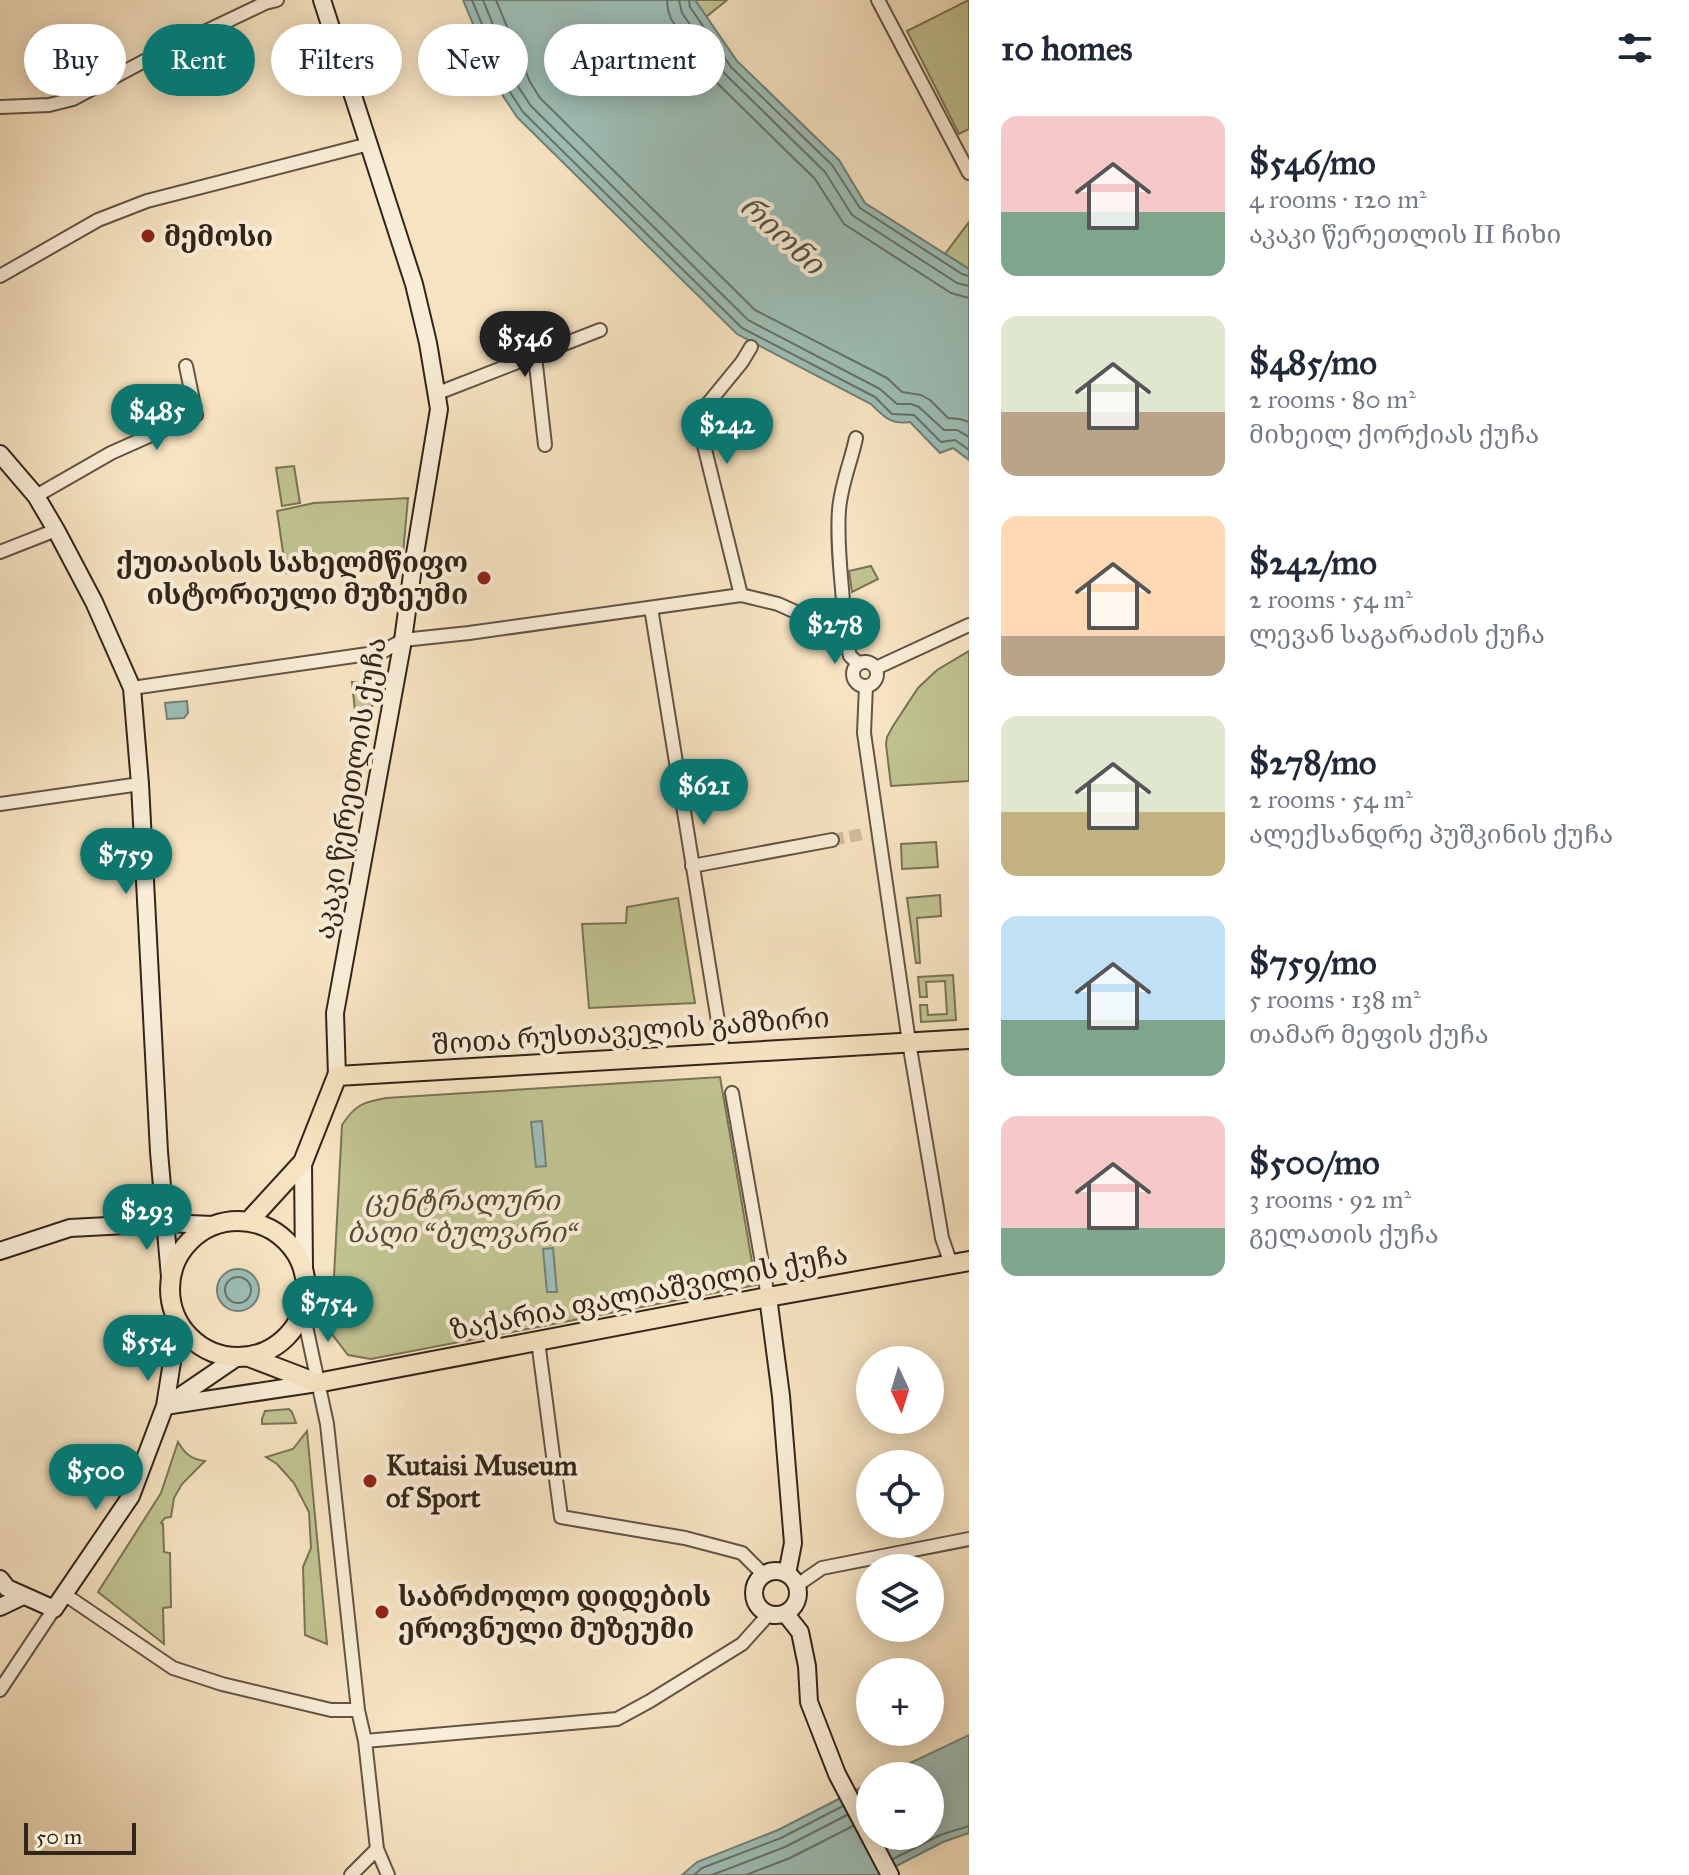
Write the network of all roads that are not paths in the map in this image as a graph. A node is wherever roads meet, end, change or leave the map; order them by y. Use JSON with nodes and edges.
{"nodes":[{"id":1,"x":277,"y":0,"type":"edge"},
{"id":2,"x":322,"y":0,"type":"edge"},
{"id":3,"x":878,"y":0,"type":"edge"},
{"id":4,"x":0,"y":107,"type":"edge"},
{"id":5,"x":369,"y":144,"type":"junction"},
{"id":6,"x":969,"y":173,"type":"edge"},
{"id":7,"x":0,"y":276,"type":"edge"},
{"id":8,"x":600,"y":330,"type":"dead end"},
{"id":9,"x":751,"y":347,"type":"dead end"},
{"id":10,"x":535,"y":356,"type":"junction"},
{"id":11,"x":186,"y":366,"type":"dead end"},
{"id":12,"x":538,"y":385,"type":"dead end"},
{"id":13,"x":438,"y":393,"type":"junction"},
{"id":14,"x":856,"y":438,"type":"dead end"},
{"id":15,"x":0,"y":454,"type":"edge"},
{"id":16,"x":36,"y":496,"type":"junction"},
{"id":17,"x":56,"y":530,"type":"junction"},
{"id":18,"x":0,"y":552,"type":"edge"},
{"id":19,"x":741,"y":595,"type":"junction"},
{"id":20,"x":651,"y":608,"type":"junction"},
{"id":21,"x":969,"y":625,"type":"edge"},
{"id":22,"x":845,"y":634,"type":"junction"},
{"id":23,"x":403,"y":640,"type":"junction"},
{"id":24,"x":858,"y":663,"type":"junction"},
{"id":25,"x":876,"y":668,"type":"junction"},
{"id":26,"x":866,"y":686,"type":"junction"},
{"id":27,"x":132,"y":688,"type":"junction"},
{"id":28,"x":140,"y":784,"type":"junction"},
{"id":29,"x":0,"y":804,"type":"edge"},
{"id":30,"x":832,"y":840,"type":"tunnel mouth"},
{"id":31,"x":692,"y":866,"type":"junction"},
{"id":32,"x":969,"y":1039,"type":"edge"},
{"id":33,"x":909,"y":1042,"type":"junction"},
{"id":34,"x":723,"y":1052,"type":"junction"},
{"id":35,"x":337,"y":1076,"type":"junction"},
{"id":36,"x":732,"y":1093,"type":"dead end"},
{"id":37,"x":303,"y":1162,"type":"junction"},
{"id":38,"x":249,"y":1221,"type":"junction"},
{"id":39,"x":165,"y":1223,"type":"junction"},
{"id":40,"x":213,"y":1225,"type":"junction"},
{"id":41,"x":0,"y":1251,"type":"edge"},
{"id":42,"x":960,"y":1263,"type":"edge"},
{"id":43,"x":304,"y":1270,"type":"junction"},
{"id":44,"x":170,"y":1277,"type":"junction"},
{"id":45,"x":768,"y":1297,"type":"junction"},
{"id":46,"x":303,"y":1312,"type":"junction"},
{"id":47,"x":178,"y":1324,"type":"junction"},
{"id":48,"x":538,"y":1341,"type":"junction"},
{"id":49,"x":242,"y":1357,"type":"junction"},
{"id":50,"x":317,"y":1383,"type":"junction"},
{"id":51,"x":165,"y":1406,"type":"junction"},
{"id":52,"x":969,"y":1539,"type":"edge"},
{"id":53,"x":764,"y":1575,"type":"junction"},
{"id":54,"x":0,"y":1579,"type":"edge"},
{"id":55,"x":792,"y":1580,"type":"junction"},
{"id":56,"x":64,"y":1594,"type":"junction"},
{"id":57,"x":23,"y":1596,"type":"junction"},
{"id":58,"x":0,"y":1607,"type":"edge"},
{"id":59,"x":54,"y":1609,"type":"junction"},
{"id":60,"x":777,"y":1614,"type":"junction"},
{"id":61,"x":0,"y":1690,"type":"edge"},
{"id":62,"x":358,"y":1710,"type":"junction"},
{"id":63,"x":365,"y":1741,"type":"junction"},
{"id":64,"x":377,"y":1849,"type":"junction"},
{"id":65,"x":351,"y":1875,"type":"edge"},
{"id":66,"x":388,"y":1875,"type":"edge"},
{"id":67,"x":890,"y":1875,"type":"edge"}],
"edges":[{"from":1,"to":4,"type":"street"},
{"from":2,"to":5,"type":"main road","name":"აკაკი წერეთლის ქუჩა"},
{"from":3,"to":6,"type":"street"},
{"from":5,"to":7,"type":"street"},
{"from":5,"to":13,"type":"main road","name":"აკაკი წერეთლის ქუჩა"},
{"from":8,"to":10,"type":"street"},
{"from":9,"to":19,"type":"street"},
{"from":10,"to":12,"type":"street"},
{"from":10,"to":13,"type":"street"},
{"from":11,"to":16,"type":"street"},
{"from":13,"to":23,"type":"main road","name":"აკაკი წერეთლის ქუჩა"},
{"from":14,"to":22,"type":"street"},
{"from":15,"to":16,"type":"main road"},
{"from":16,"to":17,"type":"main road"},
{"from":17,"to":18,"type":"street"},
{"from":17,"to":27,"type":"main road"},
{"from":19,"to":20,"type":"street"},
{"from":19,"to":22,"type":"street"},
{"from":20,"to":23,"type":"street"},
{"from":20,"to":31,"type":"street"},
{"from":21,"to":25,"type":"street"},
{"from":22,"to":24,"type":"street"},
{"from":23,"to":27,"type":"street"},
{"from":23,"to":35,"type":"main road","name":"აკაკი წერეთლის ქუჩა"},
{"from":24,"to":25,"type":"street"},
{"from":24,"to":26,"type":"street"},
{"from":25,"to":26,"type":"street"},
{"from":26,"to":33,"type":"street"},
{"from":27,"to":28,"type":"main road"},
{"from":28,"to":29,"type":"street"},
{"from":28,"to":39,"type":"main road"},
{"from":30,"to":31,"type":"street"},
{"from":31,"to":34,"type":"street"},
{"from":32,"to":33,"type":"main road","name":"შოთა რუსთაველის გამზირი"},
{"from":33,"to":34,"type":"main road","name":"შოთა რუსთაველის გამზირი"},
{"from":33,"to":42,"type":"street"},
{"from":34,"to":35,"type":"main road","name":"შოთა რუსთაველის გამზირი"},
{"from":35,"to":37,"type":"main road"},
{"from":36,"to":45,"type":"street"},
{"from":37,"to":38,"type":"main road"},
{"from":37,"to":43,"type":"main road"},
{"from":38,"to":40,"type":"main road"},
{"from":38,"to":43,"type":"main road"},
{"from":39,"to":40,"type":"main road"},
{"from":39,"to":41,"type":"main road"},
{"from":39,"to":44,"type":"main road"},
{"from":40,"to":44,"type":"main road"},
{"from":42,"to":45,"type":"main road","name":"ზაქარია ფალიაშვილის ქუჩა"},
{"from":43,"to":46,"type":"main road"},
{"from":44,"to":47,"type":"main road"},
{"from":45,"to":48,"type":"main road","name":"ზაქარია ფალიაშვილის ქუჩა"},
{"from":45,"to":55,"type":"main road"},
{"from":46,"to":49,"type":"main road"},
{"from":46,"to":50,"type":"street"},
{"from":47,"to":49,"type":"main road"},
{"from":47,"to":51,"type":"main road"},
{"from":48,"to":50,"type":"main road","name":"ზაქარია ფალიაშვილის ქუჩა"},
{"from":48,"to":53,"type":"street"},
{"from":49,"to":50,"type":"main road"},
{"from":49,"to":51,"type":"main road"},
{"from":50,"to":51,"type":"main road"},
{"from":50,"to":62,"type":"street"},
{"from":51,"to":56,"type":"main road"},
{"from":52,"to":55,"type":"street"},
{"from":53,"to":55,"type":"main road"},
{"from":53,"to":60,"type":"main road"},
{"from":54,"to":57,"type":"main road"},
{"from":55,"to":60,"type":"main road"},
{"from":56,"to":59,"type":"main road"},
{"from":56,"to":62,"type":"street"},
{"from":57,"to":58,"type":"main road"},
{"from":57,"to":59,"type":"main road"},
{"from":59,"to":61,"type":"street"},
{"from":60,"to":63,"type":"street"},
{"from":60,"to":67,"type":"main road"},
{"from":62,"to":63,"type":"street"},
{"from":63,"to":64,"type":"street"},
{"from":64,"to":65,"type":"street"},
{"from":64,"to":66,"type":"street"}]}
